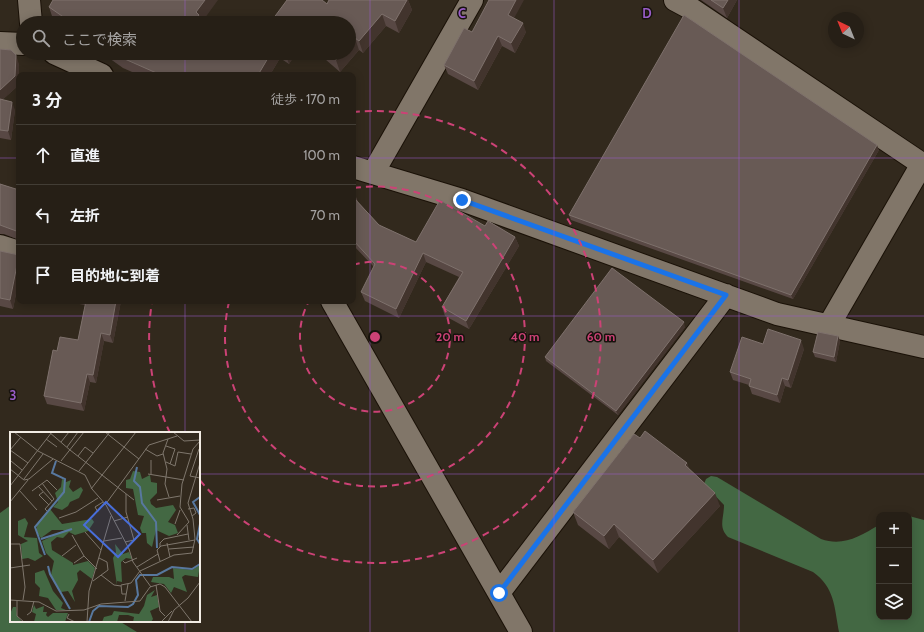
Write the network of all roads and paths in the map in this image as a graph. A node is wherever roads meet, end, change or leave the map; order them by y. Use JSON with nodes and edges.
{"nodes":[{"id":1,"x":29,"y":0,"type":"edge"},
{"id":2,"x":472,"y":0,"type":"edge"},
{"id":3,"x":674,"y":0,"type":"edge"},
{"id":4,"x":30,"y":16,"type":"edge"},
{"id":5,"x":0,"y":43,"type":"edge"},
{"id":6,"x":16,"y":44,"type":"edge"},
{"id":7,"x":69,"y":60,"type":"edge"},
{"id":8,"x":95,"y":72,"type":"edge"},
{"id":9,"x":363,"y":170,"type":"edge"},
{"id":10,"x":0,"y":246,"type":"edge"},
{"id":11,"x":16,"y":251,"type":"edge"},
{"id":12,"x":726,"y":295,"type":"junction"},
{"id":13,"x":334,"y":304,"type":"edge"},
{"id":14,"x":830,"y":325,"type":"junction"},
{"id":15,"x":924,"y":347,"type":"edge"},
{"id":16,"x":499,"y":593,"type":"junction"},
{"id":17,"x":522,"y":632,"type":"edge"}],
"edges":[{"from":1,"to":4,"type":"street"},
{"from":2,"to":9,"type":"street"},
{"from":3,"to":14,"type":"street"},
{"from":5,"to":6,"type":"street"},
{"from":7,"to":8,"type":"street"},
{"from":9,"to":12,"type":"street"},
{"from":10,"to":11,"type":"street"},
{"from":12,"to":14,"type":"street"},
{"from":12,"to":16,"type":"street"},
{"from":13,"to":16,"type":"street"},
{"from":14,"to":15,"type":"street"},
{"from":16,"to":17,"type":"street"}]}
